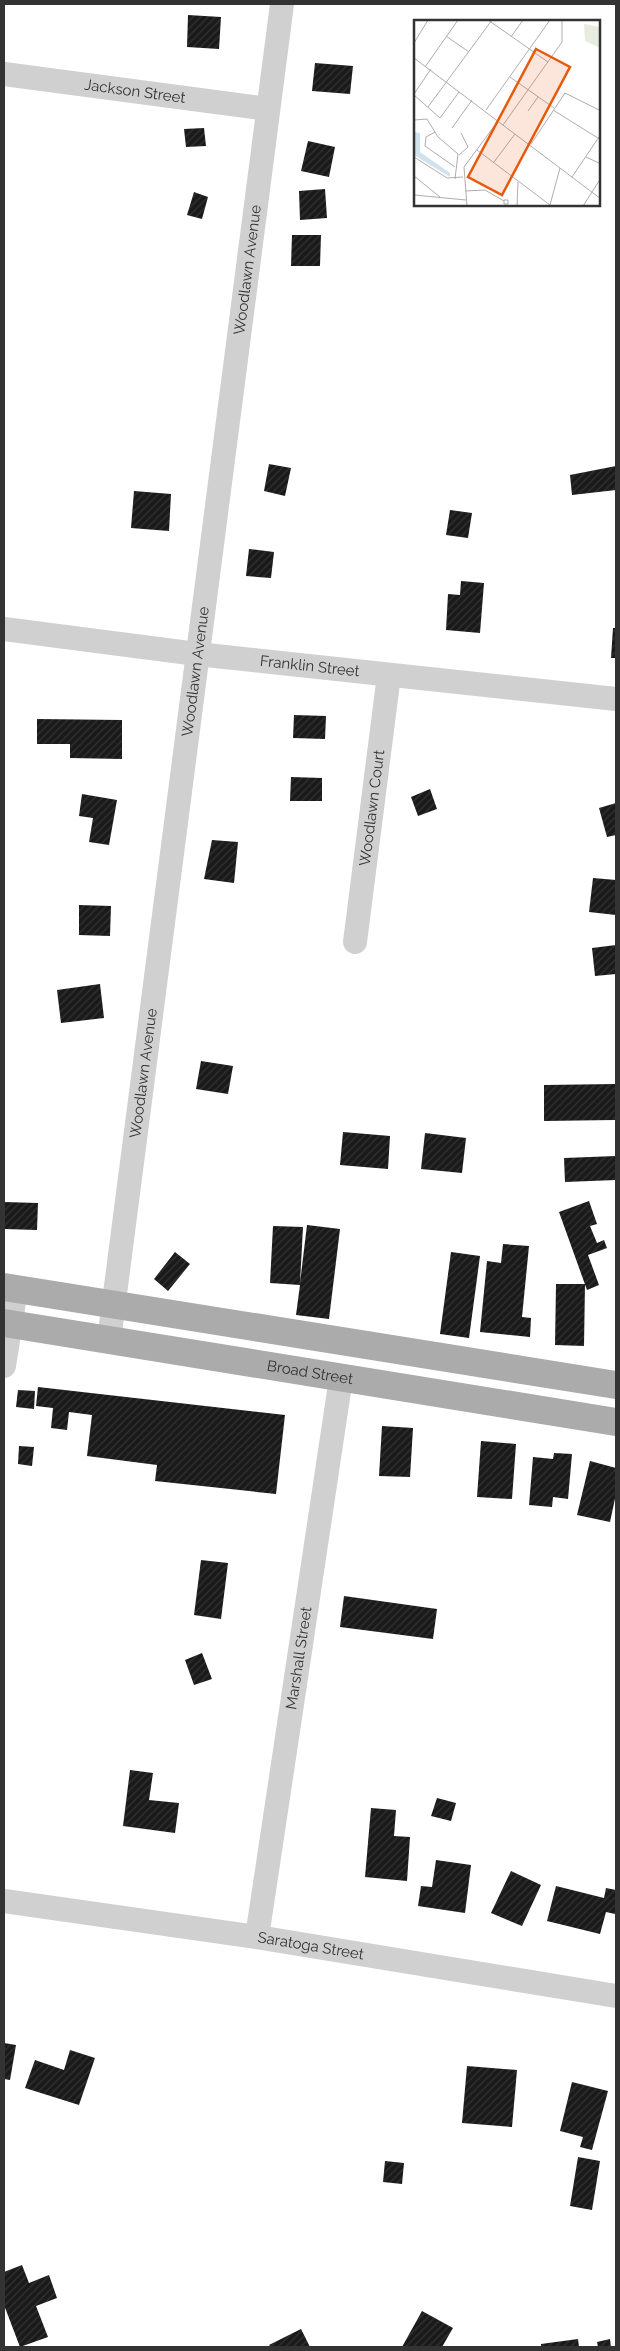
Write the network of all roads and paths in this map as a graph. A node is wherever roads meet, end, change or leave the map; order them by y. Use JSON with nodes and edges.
{"nodes":[{"id":1,"x":282,"y":4,"type":"edge"},
{"id":2,"x":4,"y":74,"type":"edge"},
{"id":3,"x":268,"y":109,"type":"junction"},
{"id":4,"x":4,"y":629,"type":"edge"},
{"id":5,"x":197,"y":654,"type":"junction"},
{"id":6,"x":389,"y":675,"type":"junction"},
{"id":7,"x":616,"y":699,"type":"edge"},
{"id":8,"x":355,"y":942,"type":"dead end"},
{"id":9,"x":10,"y":1288,"type":"edge"},
{"id":10,"x":114,"y":1305,"type":"junction"},
{"id":11,"x":7,"y":1324,"type":"edge"},
{"id":12,"x":109,"y":1340,"type":"junction"},
{"id":13,"x":4,"y":1366,"type":"edge"},
{"id":14,"x":341,"y":1378,"type":"junction"},
{"id":15,"x":616,"y":1385,"type":"edge"},
{"id":16,"x":616,"y":1422,"type":"edge"},
{"id":17,"x":4,"y":1901,"type":"edge"},
{"id":18,"x":257,"y":1937,"type":"junction"},
{"id":19,"x":616,"y":1996,"type":"edge"}],
"edges":[{"from":1,"to":3,"type":"street","name":"Woodlawn Avenue"},
{"from":2,"to":3,"type":"street","name":"Jackson Street"},
{"from":3,"to":5,"type":"street","name":"Woodlawn Avenue"},
{"from":4,"to":5,"type":"street","name":"Franklin Street"},
{"from":5,"to":6,"type":"street","name":"Franklin Street"},
{"from":5,"to":10,"type":"street","name":"Woodlawn Avenue"},
{"from":6,"to":7,"type":"street","name":"Franklin Street"},
{"from":6,"to":8,"type":"street","name":"Woodlawn Court"},
{"from":9,"to":10,"type":"main road"},
{"from":9,"to":11,"type":"street"},
{"from":10,"to":12,"type":"street","name":"Woodlawn Avenue"},
{"from":10,"to":15,"type":"main road"},
{"from":11,"to":12,"type":"main road","name":"Broad Street"},
{"from":11,"to":13,"type":"street"},
{"from":12,"to":14,"type":"main road","name":"Broad Street"},
{"from":14,"to":16,"type":"main road","name":"Broad Street"},
{"from":14,"to":18,"type":"street","name":"Marshall Street"},
{"from":17,"to":18,"type":"street","name":"Saratoga Street"},
{"from":18,"to":19,"type":"street","name":"Saratoga Street"}]}
